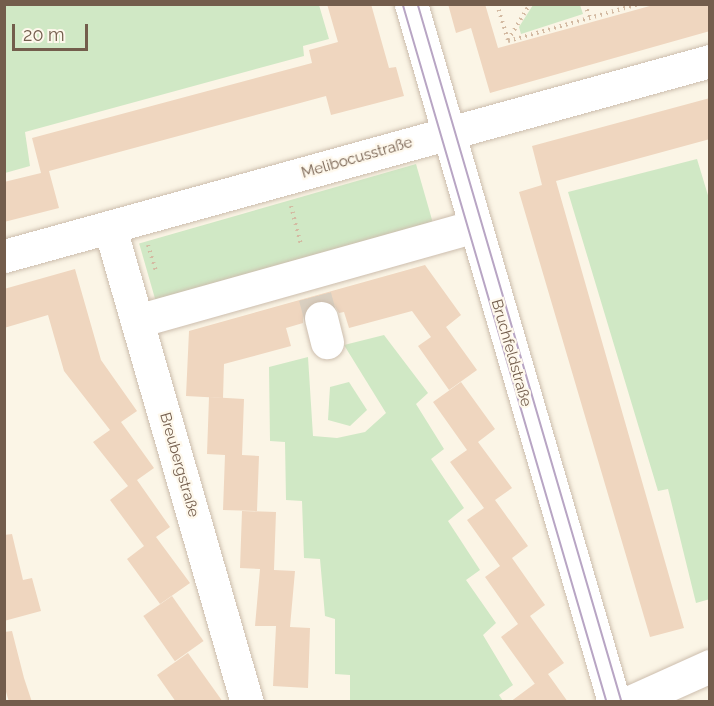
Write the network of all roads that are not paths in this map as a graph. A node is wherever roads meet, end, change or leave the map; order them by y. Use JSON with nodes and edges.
{"nodes":[{"id":1,"x":411,"y":4,"type":"edge"},
{"id":2,"x":710,"y":61,"type":"edge"},
{"id":3,"x":447,"y":133,"type":"junction"},
{"id":4,"x":474,"y":226,"type":"junction"},
{"id":5,"x":110,"y":228,"type":"junction"},
{"id":6,"x":4,"y":256,"type":"edge"},
{"id":7,"x":137,"y":321,"type":"junction"},
{"id":8,"x":710,"y":666,"type":"edge"},
{"id":9,"x":247,"y":702,"type":"edge"},
{"id":10,"x":614,"y":702,"type":"edge"},
{"id":11,"x":630,"y":702,"type":"edge"}],
"edges":[{"from":1,"to":3,"type":"street","name":"Bruchfeldstraße"},
{"from":2,"to":3,"type":"street","name":"Melibocusstraße"},
{"from":3,"to":4,"type":"street","name":"Bruchfeldstraße"},
{"from":3,"to":5,"type":"street","name":"Melibocusstraße"},
{"from":4,"to":7,"type":"street"},
{"from":4,"to":10,"type":"street","name":"Bruchfeldstraße"},
{"from":5,"to":6,"type":"street","name":"Melibocusstraße"},
{"from":5,"to":7,"type":"street","name":"Breubergstraße"},
{"from":7,"to":9,"type":"street","name":"Breubergstraße"},
{"from":8,"to":11,"type":"street"}]}
